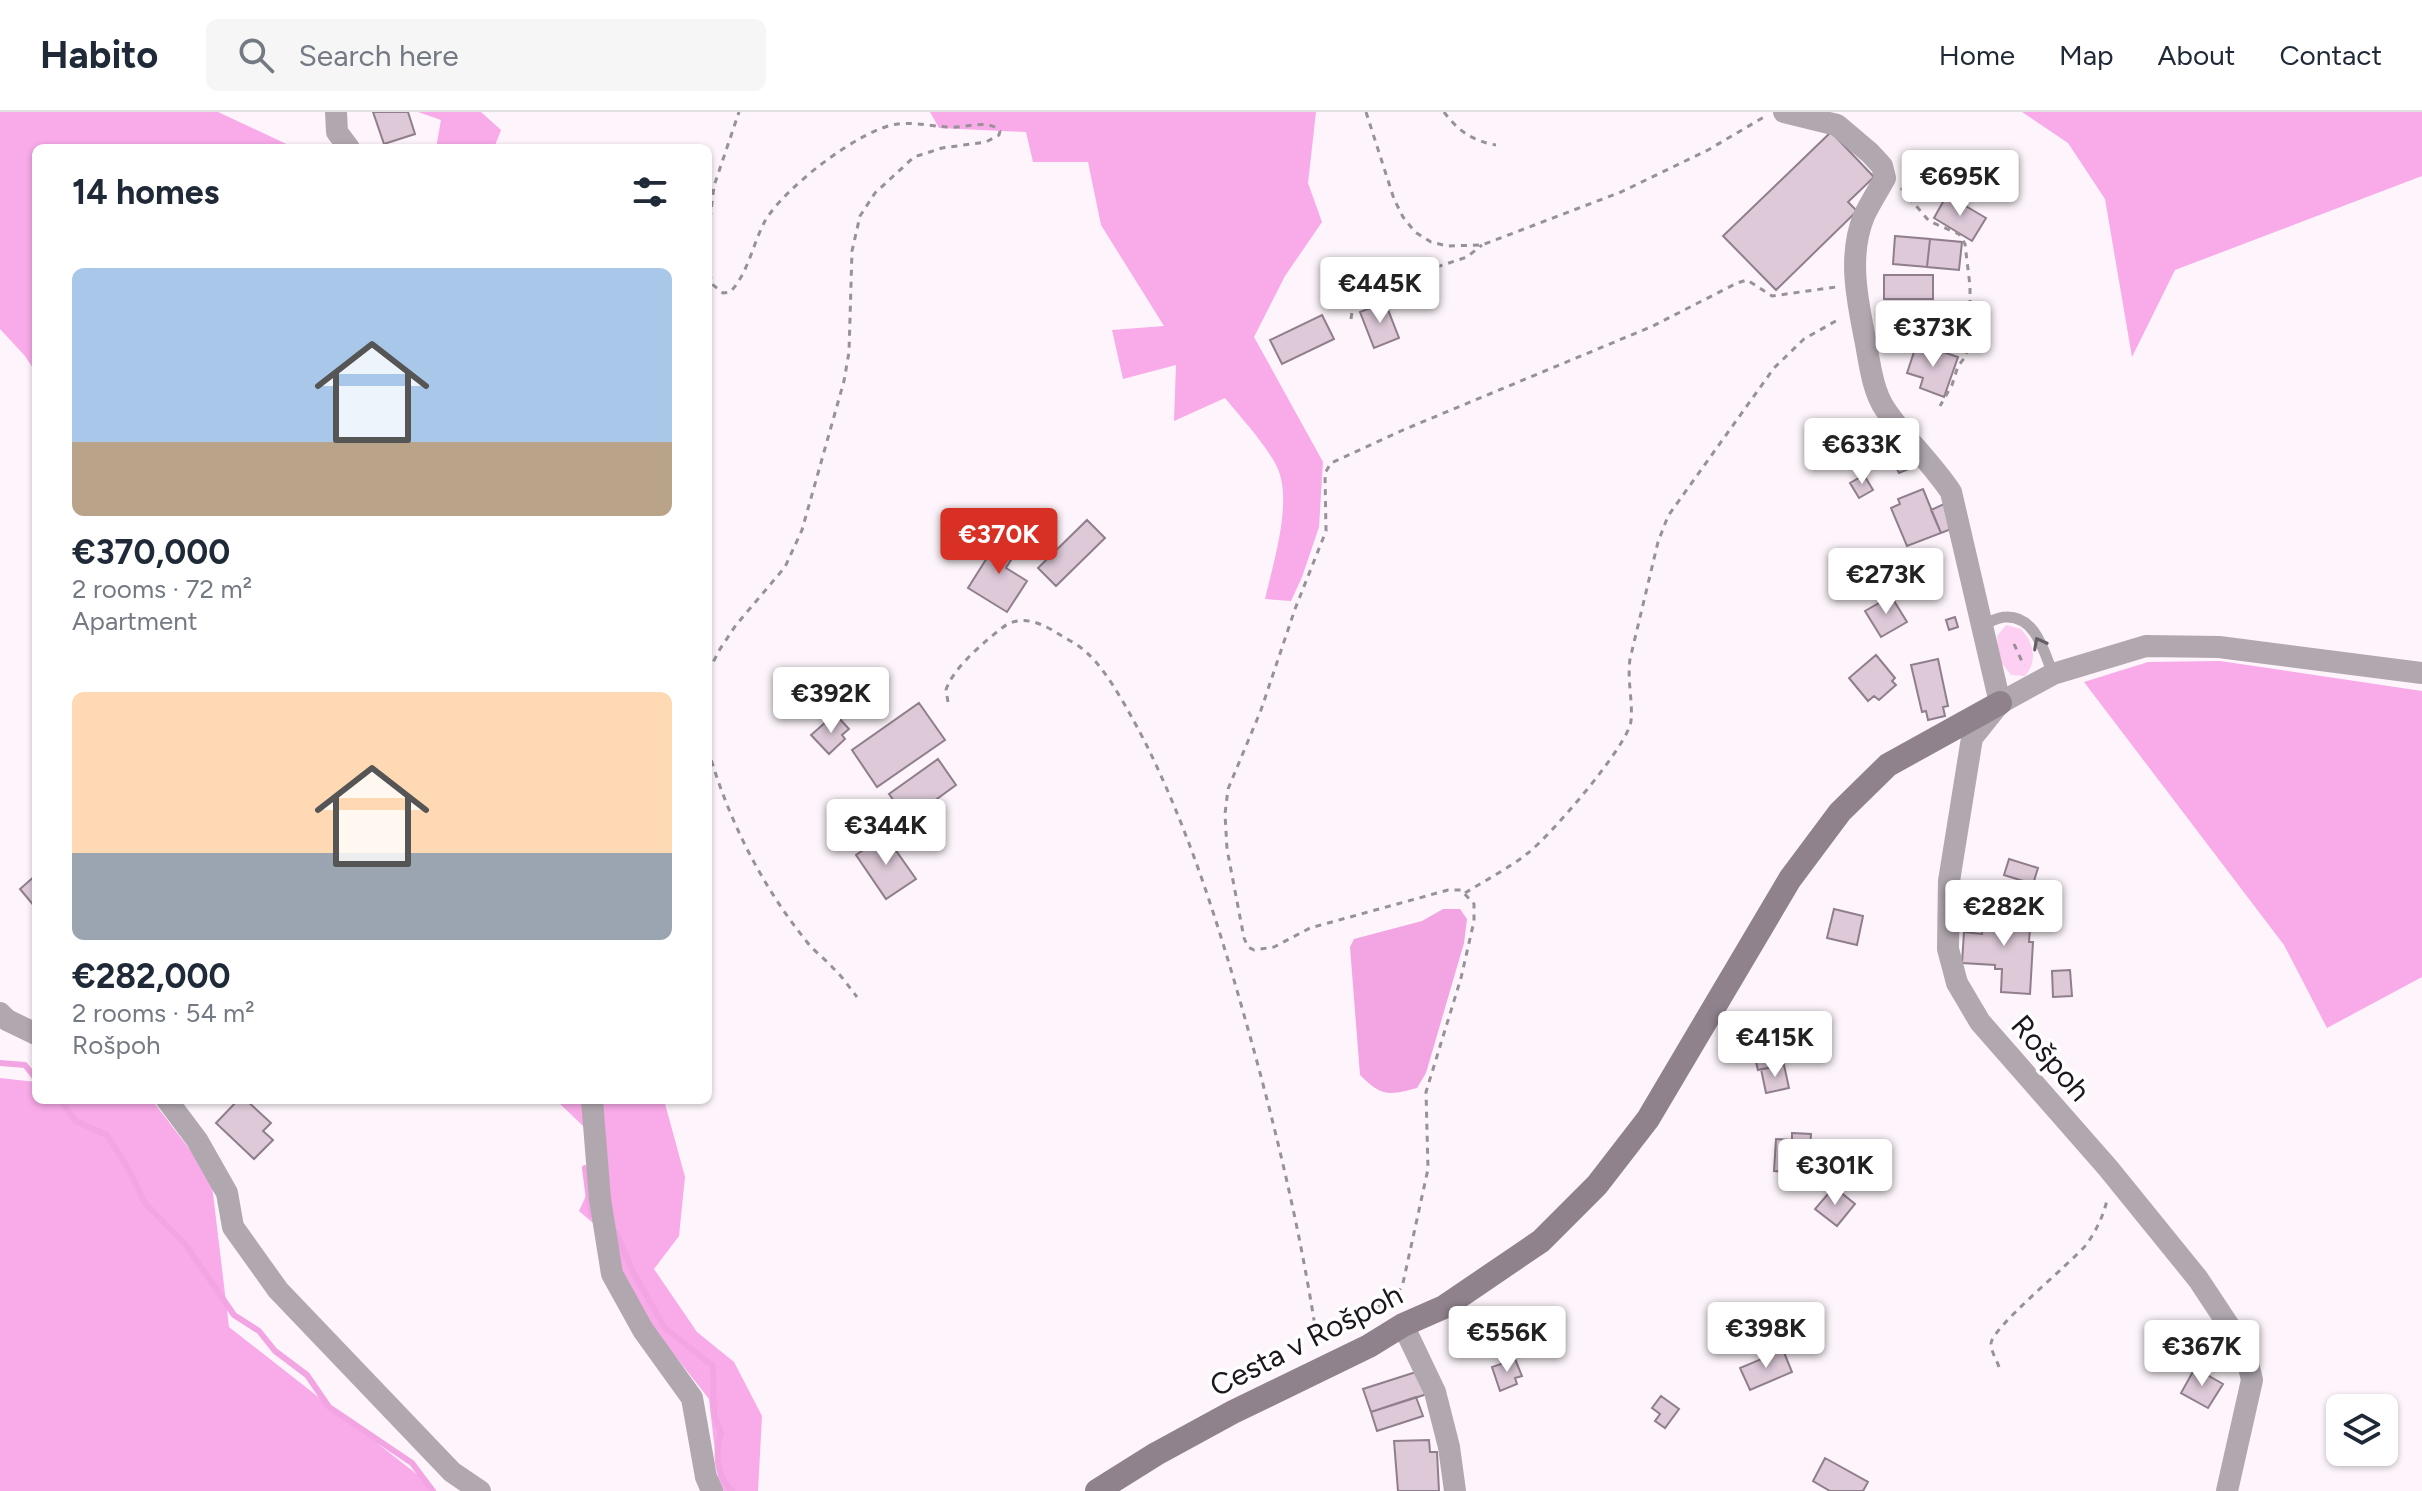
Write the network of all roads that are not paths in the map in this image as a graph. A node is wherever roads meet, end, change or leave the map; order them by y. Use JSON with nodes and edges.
{"nodes":[{"id":1,"x":336,"y":112,"type":"edge"},
{"id":2,"x":1784,"y":112,"type":"edge"},
{"id":3,"x":346,"y":144,"type":"edge"},
{"id":4,"x":1981,"y":625,"type":"junction"},
{"id":5,"x":2422,"y":673,"type":"edge"},
{"id":6,"x":2053,"y":674,"type":"junction"},
{"id":7,"x":2000,"y":703,"type":"junction"},
{"id":8,"x":0,"y":1013,"type":"edge"},
{"id":9,"x":32,"y":1032,"type":"edge"},
{"id":10,"x":170,"y":1104,"type":"edge"},
{"id":11,"x":592,"y":1104,"type":"edge"},
{"id":12,"x":1403,"y":1325,"type":"junction"},
{"id":13,"x":1106,"y":1488,"type":"edge"},
{"id":14,"x":480,"y":1491,"type":"edge"},
{"id":15,"x":712,"y":1491,"type":"edge"},
{"id":16,"x":1455,"y":1491,"type":"edge"},
{"id":17,"x":2227,"y":1491,"type":"edge"}],
"edges":[{"from":1,"to":3,"type":"street"},
{"from":2,"to":4,"type":"street"},
{"from":6,"to":4,"type":"lane","one_way":true},
{"from":4,"to":7,"type":"street"},
{"from":5,"to":6,"type":"street"},
{"from":6,"to":7,"type":"street"},
{"from":7,"to":12,"type":"street","name":"Cesta v Rošpoh"},
{"from":7,"to":17,"type":"street","name":"Rošpoh"},
{"from":8,"to":9,"type":"street"},
{"from":10,"to":14,"type":"street"},
{"from":11,"to":15,"type":"street"},
{"from":12,"to":13,"type":"street","name":"Cesta v Rošpoh"},
{"from":12,"to":16,"type":"street"}]}
